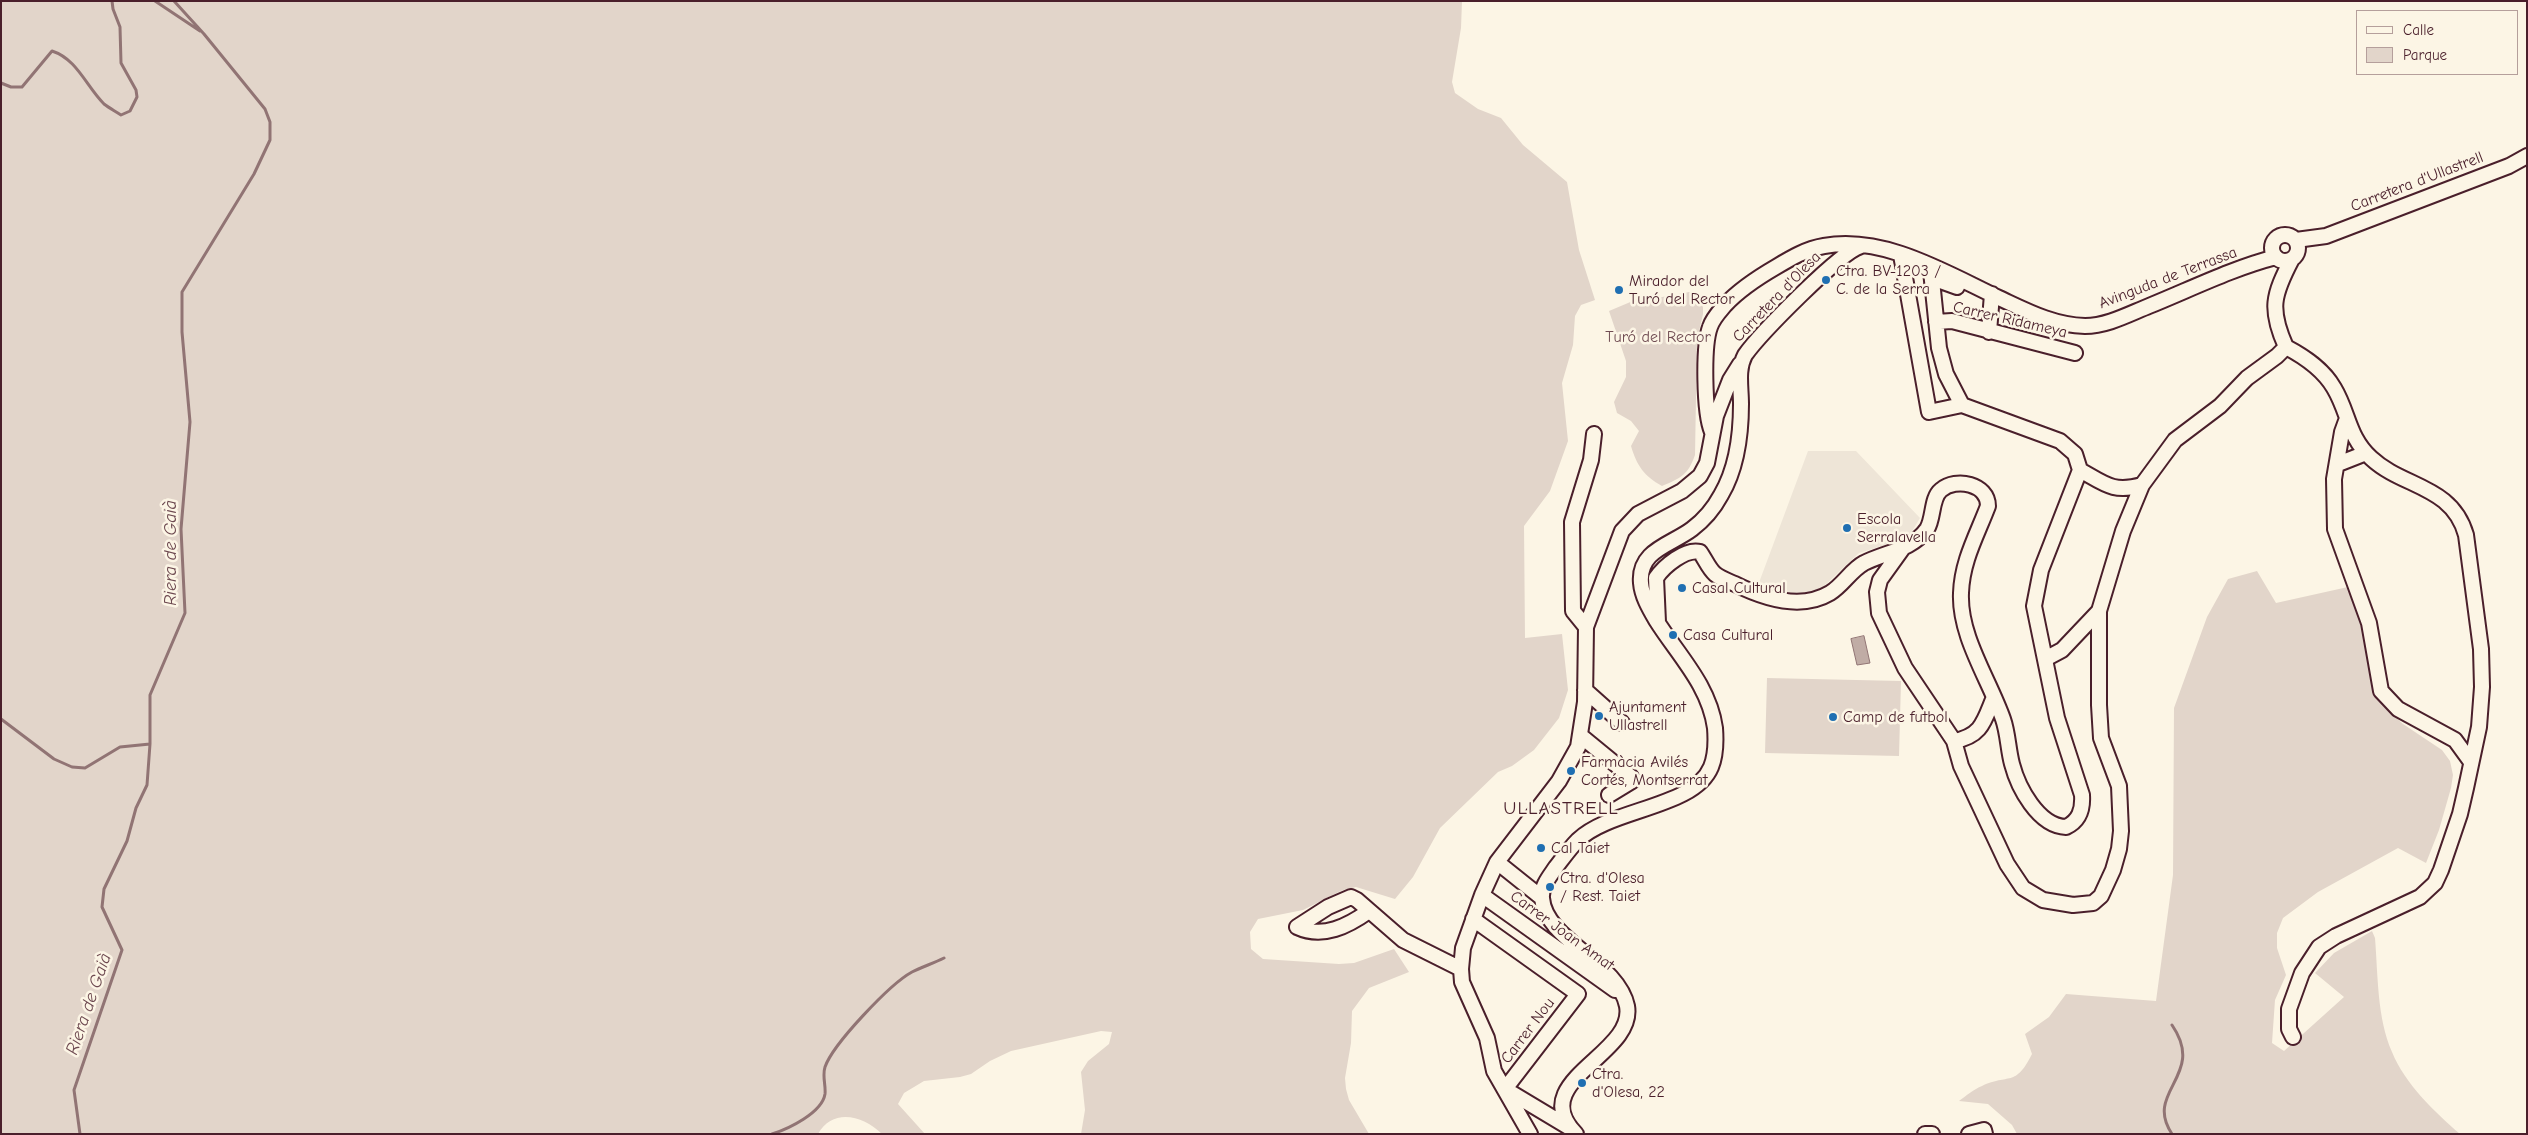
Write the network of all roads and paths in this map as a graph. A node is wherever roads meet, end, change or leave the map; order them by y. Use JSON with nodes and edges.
{"nodes":[{"id":1,"x":2527,"y":156,"type":"edge"},
{"id":2,"x":1861,"y":246,"type":"junction"},
{"id":3,"x":2286,"y":252,"type":"junction"},
{"id":4,"x":1901,"y":255,"type":"junction"},
{"id":5,"x":1931,"y":272,"type":"junction"},
{"id":6,"x":1991,"y":298,"type":"junction"},
{"id":7,"x":1936,"y":322,"type":"junction"},
{"id":8,"x":1989,"y":332,"type":"junction"},
{"id":9,"x":2286,"y":347,"type":"junction"},
{"id":10,"x":2075,"y":353,"type":"dead end"},
{"id":11,"x":1740,"y":364,"type":"junction"},
{"id":12,"x":1962,"y":405,"type":"junction"},
{"id":13,"x":2346,"y":421,"type":"junction"},
{"id":14,"x":1594,"y":434,"type":"dead end"},
{"id":15,"x":1713,"y":435,"type":"junction"},
{"id":16,"x":2366,"y":453,"type":"junction"},
{"id":17,"x":2338,"y":464,"type":"junction"},
{"id":18,"x":2080,"y":470,"type":"junction"},
{"id":19,"x":2142,"y":485,"type":"junction"},
{"id":20,"x":1903,"y":548,"type":"junction"},
{"id":21,"x":2099,"y":611,"type":"junction"},
{"id":22,"x":1658,"y":622,"type":"junction"},
{"id":23,"x":1586,"y":627,"type":"junction"},
{"id":24,"x":2047,"y":658,"type":"junction"},
{"id":25,"x":1585,"y":690,"type":"junction"},
{"id":26,"x":1994,"y":697,"type":"junction"},
{"id":27,"x":1622,"y":723,"type":"dead end"},
{"id":28,"x":2479,"y":727,"type":"junction"},
{"id":29,"x":1581,"y":736,"type":"junction"},
{"id":30,"x":2456,"y":740,"type":"junction"},
{"id":31,"x":1954,"y":741,"type":"junction"},
{"id":32,"x":2471,"y":762,"type":"junction"},
{"id":33,"x":1609,"y":795,"type":"dead end"},
{"id":34,"x":1497,"y":862,"type":"junction"},
{"id":35,"x":1482,"y":895,"type":"junction"},
{"id":36,"x":1542,"y":898,"type":"junction"},
{"id":37,"x":1369,"y":911,"type":"dead end"},
{"id":38,"x":1474,"y":919,"type":"junction"},
{"id":39,"x":1461,"y":969,"type":"junction"},
{"id":40,"x":1622,"y":995,"type":"junction"},
{"id":41,"x":2293,"y":1037,"type":"dead end"},
{"id":42,"x":1505,"y":1089,"type":"junction"},
{"id":43,"x":1573,"y":1131,"type":"edge"},
{"id":44,"x":1530,"y":1134,"type":"edge"},
{"id":45,"x":1925,"y":1134,"type":"edge"},
{"id":46,"x":1932,"y":1134,"type":"edge"},
{"id":47,"x":1969,"y":1134,"type":"edge"},
{"id":48,"x":1986,"y":1134,"type":"edge"}],
"edges":[{"from":1,"to":3,"type":"street","name":"Carretera d'Ullastrell"},
{"from":2,"to":4,"type":"street","name":"Avinguda de Terrassa"},
{"from":2,"to":11,"type":"street","name":"Carretera d'Olesa"},
{"from":2,"to":15,"type":"street","name":"Avinguda de Terrassa"},
{"from":3,"to":6,"type":"street","name":"Avinguda de Terrassa"},
{"from":3,"to":9,"type":"street"},
{"from":4,"to":5,"type":"street","name":"Avinguda de Terrassa"},
{"from":4,"to":12,"type":"street"},
{"from":5,"to":6,"type":"street","name":"Avinguda de Terrassa"},
{"from":5,"to":7,"type":"street"},
{"from":6,"to":8,"type":"street"},
{"from":7,"to":8,"type":"street","name":"Carrer Ridameya"},
{"from":7,"to":12,"type":"street"},
{"from":8,"to":10,"type":"street","name":"Carrer Ridameya"},
{"from":9,"to":13,"type":"street"},
{"from":9,"to":19,"type":"street"},
{"from":11,"to":15,"type":"street"},
{"from":11,"to":22,"type":"street","name":"Carretera d'Olesa"},
{"from":12,"to":18,"type":"street"},
{"from":13,"to":16,"type":"street"},
{"from":13,"to":17,"type":"street"},
{"from":14,"to":23,"type":"street"},
{"from":15,"to":23,"type":"street"},
{"from":16,"to":17,"type":"street"},
{"from":16,"to":28,"type":"street"},
{"from":17,"to":30,"type":"street"},
{"from":18,"to":19,"type":"street"},
{"from":18,"to":24,"type":"street"},
{"from":19,"to":21,"type":"street"},
{"from":20,"to":22,"type":"street"},
{"from":20,"to":26,"type":"street"},
{"from":20,"to":31,"type":"street"},
{"from":21,"to":24,"type":"street"},
{"from":21,"to":31,"type":"street"},
{"from":22,"to":36,"type":"street","name":"Carretera d'Olesa"},
{"from":23,"to":25,"type":"street"},
{"from":24,"to":26,"type":"street"},
{"from":25,"to":27,"type":"street"},
{"from":25,"to":29,"type":"street"},
{"from":26,"to":31,"type":"street"},
{"from":28,"to":30,"type":"street"},
{"from":28,"to":32,"type":"street"},
{"from":29,"to":33,"type":"street"},
{"from":29,"to":34,"type":"street"},
{"from":30,"to":32,"type":"street"},
{"from":32,"to":41,"type":"street"},
{"from":34,"to":35,"type":"street"},
{"from":34,"to":36,"type":"street"},
{"from":35,"to":38,"type":"street"},
{"from":35,"to":40,"type":"street","name":"Carrer Joan Amat"},
{"from":36,"to":40,"type":"street"},
{"from":37,"to":39,"type":"street"},
{"from":38,"to":39,"type":"street"},
{"from":38,"to":42,"type":"street","name":"Carrer Nou"},
{"from":39,"to":42,"type":"street"},
{"from":40,"to":43,"type":"street"},
{"from":42,"to":43,"type":"street"},
{"from":42,"to":44,"type":"street"},
{"from":45,"to":46,"type":"street"},
{"from":47,"to":48,"type":"street"}]}
